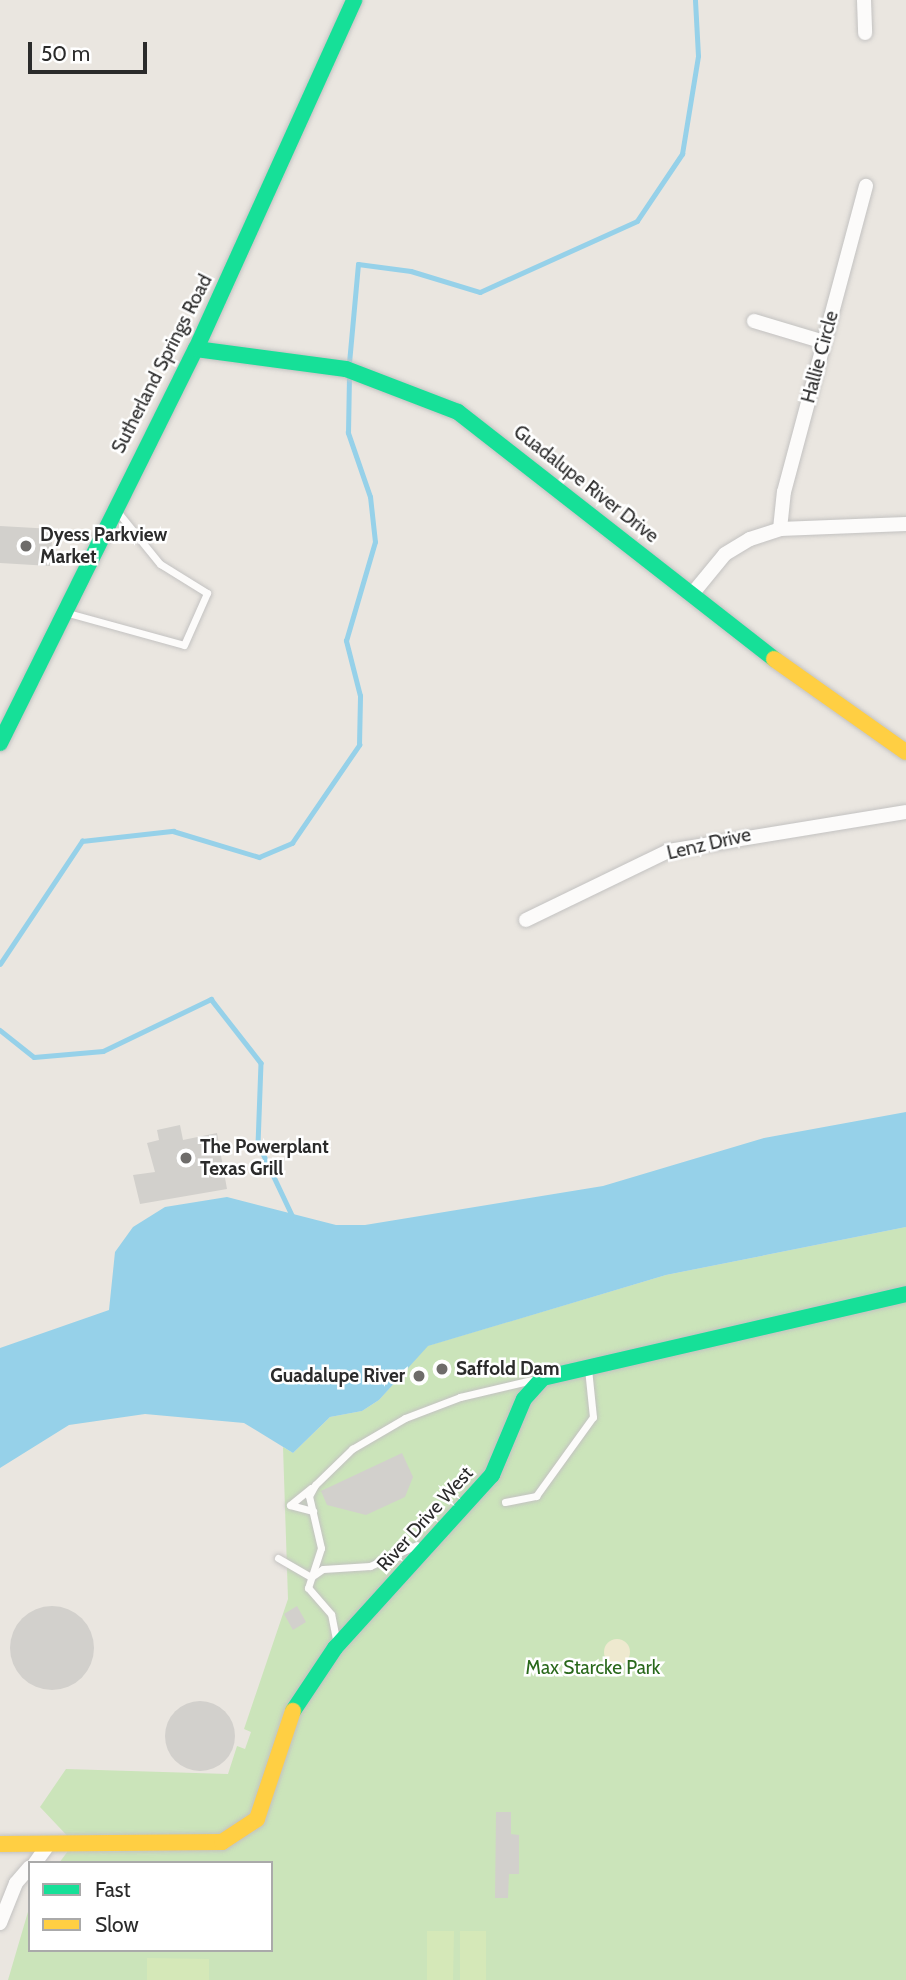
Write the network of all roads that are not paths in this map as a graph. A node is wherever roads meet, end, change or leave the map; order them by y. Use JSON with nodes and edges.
{"nodes":[{"id":1,"x":354,"y":0,"type":"edge"},
{"id":2,"x":864,"y":0,"type":"edge"},
{"id":3,"x":865,"y":33,"type":"dead end"},
{"id":4,"x":866,"y":186,"type":"dead end"},
{"id":5,"x":754,"y":321,"type":"dead end"},
{"id":6,"x":824,"y":342,"type":"junction"},
{"id":7,"x":196,"y":349,"type":"junction"},
{"id":8,"x":114,"y":507,"type":"junction"},
{"id":9,"x":906,"y":524,"type":"edge"},
{"id":10,"x":780,"y":530,"type":"junction"},
{"id":11,"x":693,"y":593,"type":"junction"},
{"id":12,"x":64,"y":612,"type":"junction"},
{"id":13,"x":0,"y":743,"type":"edge"},
{"id":14,"x":906,"y":752,"type":"edge"},
{"id":15,"x":906,"y":812,"type":"edge"},
{"id":16,"x":526,"y":920,"type":"dead end"},
{"id":17,"x":906,"y":1294,"type":"edge"},
{"id":18,"x":588,"y":1368,"type":"junction"},
{"id":19,"x":543,"y":1378,"type":"junction"},
{"id":20,"x":315,"y":1485,"type":"junction"},
{"id":21,"x":505,"y":1502,"type":"dead end"},
{"id":22,"x":313,"y":1511,"type":"junction"},
{"id":23,"x":448,"y":1528,"type":"junction"},
{"id":24,"x":278,"y":1559,"type":"dead end"},
{"id":25,"x":312,"y":1577,"type":"junction"},
{"id":26,"x":335,"y":1648,"type":"junction"},
{"id":27,"x":0,"y":1844,"type":"edge"},
{"id":28,"x":49,"y":1844,"type":"junction"},
{"id":29,"x":36,"y":1861,"type":"edge"},
{"id":30,"x":28,"y":1869,"type":"edge"},
{"id":31,"x":0,"y":1923,"type":"edge"}],
"edges":[{"from":1,"to":7,"type":"street","name":"Sutherland Springs Road"},
{"from":2,"to":3,"type":"street"},
{"from":4,"to":6,"type":"street","name":"Hallie Circle"},
{"from":5,"to":6,"type":"street"},
{"from":6,"to":10,"type":"street","name":"Hallie Circle"},
{"from":7,"to":8,"type":"street","name":"Sutherland Springs Road"},
{"from":7,"to":11,"type":"street","name":"Guadalupe River Drive"},
{"from":8,"to":12,"type":"street","name":"Sutherland Springs Road"},
{"from":8,"to":12,"type":"lane"},
{"from":9,"to":10,"type":"street"},
{"from":10,"to":11,"type":"street"},
{"from":11,"to":14,"type":"street","name":"Guadalupe River Drive"},
{"from":12,"to":13,"type":"street","name":"Sutherland Springs Road"},
{"from":15,"to":16,"type":"street","name":"Lenz Drive"},
{"from":17,"to":18,"type":"street"},
{"from":18,"to":19,"type":"street"},
{"from":18,"to":21,"type":"lane"},
{"from":19,"to":20,"type":"lane"},
{"from":19,"to":23,"type":"street","name":"River Drive West"},
{"from":20,"to":22,"type":"lane"},
{"from":20,"to":22,"type":"lane"},
{"from":22,"to":25,"type":"lane"},
{"from":23,"to":25,"type":"lane"},
{"from":23,"to":26,"type":"street","name":"River Drive West"},
{"from":24,"to":25,"type":"lane"},
{"from":25,"to":26,"type":"lane"},
{"from":26,"to":28,"type":"street","name":"River Drive West"},
{"from":27,"to":28,"type":"street","name":"River Drive West"},
{"from":28,"to":29,"type":"street"},
{"from":30,"to":31,"type":"street"}]}
